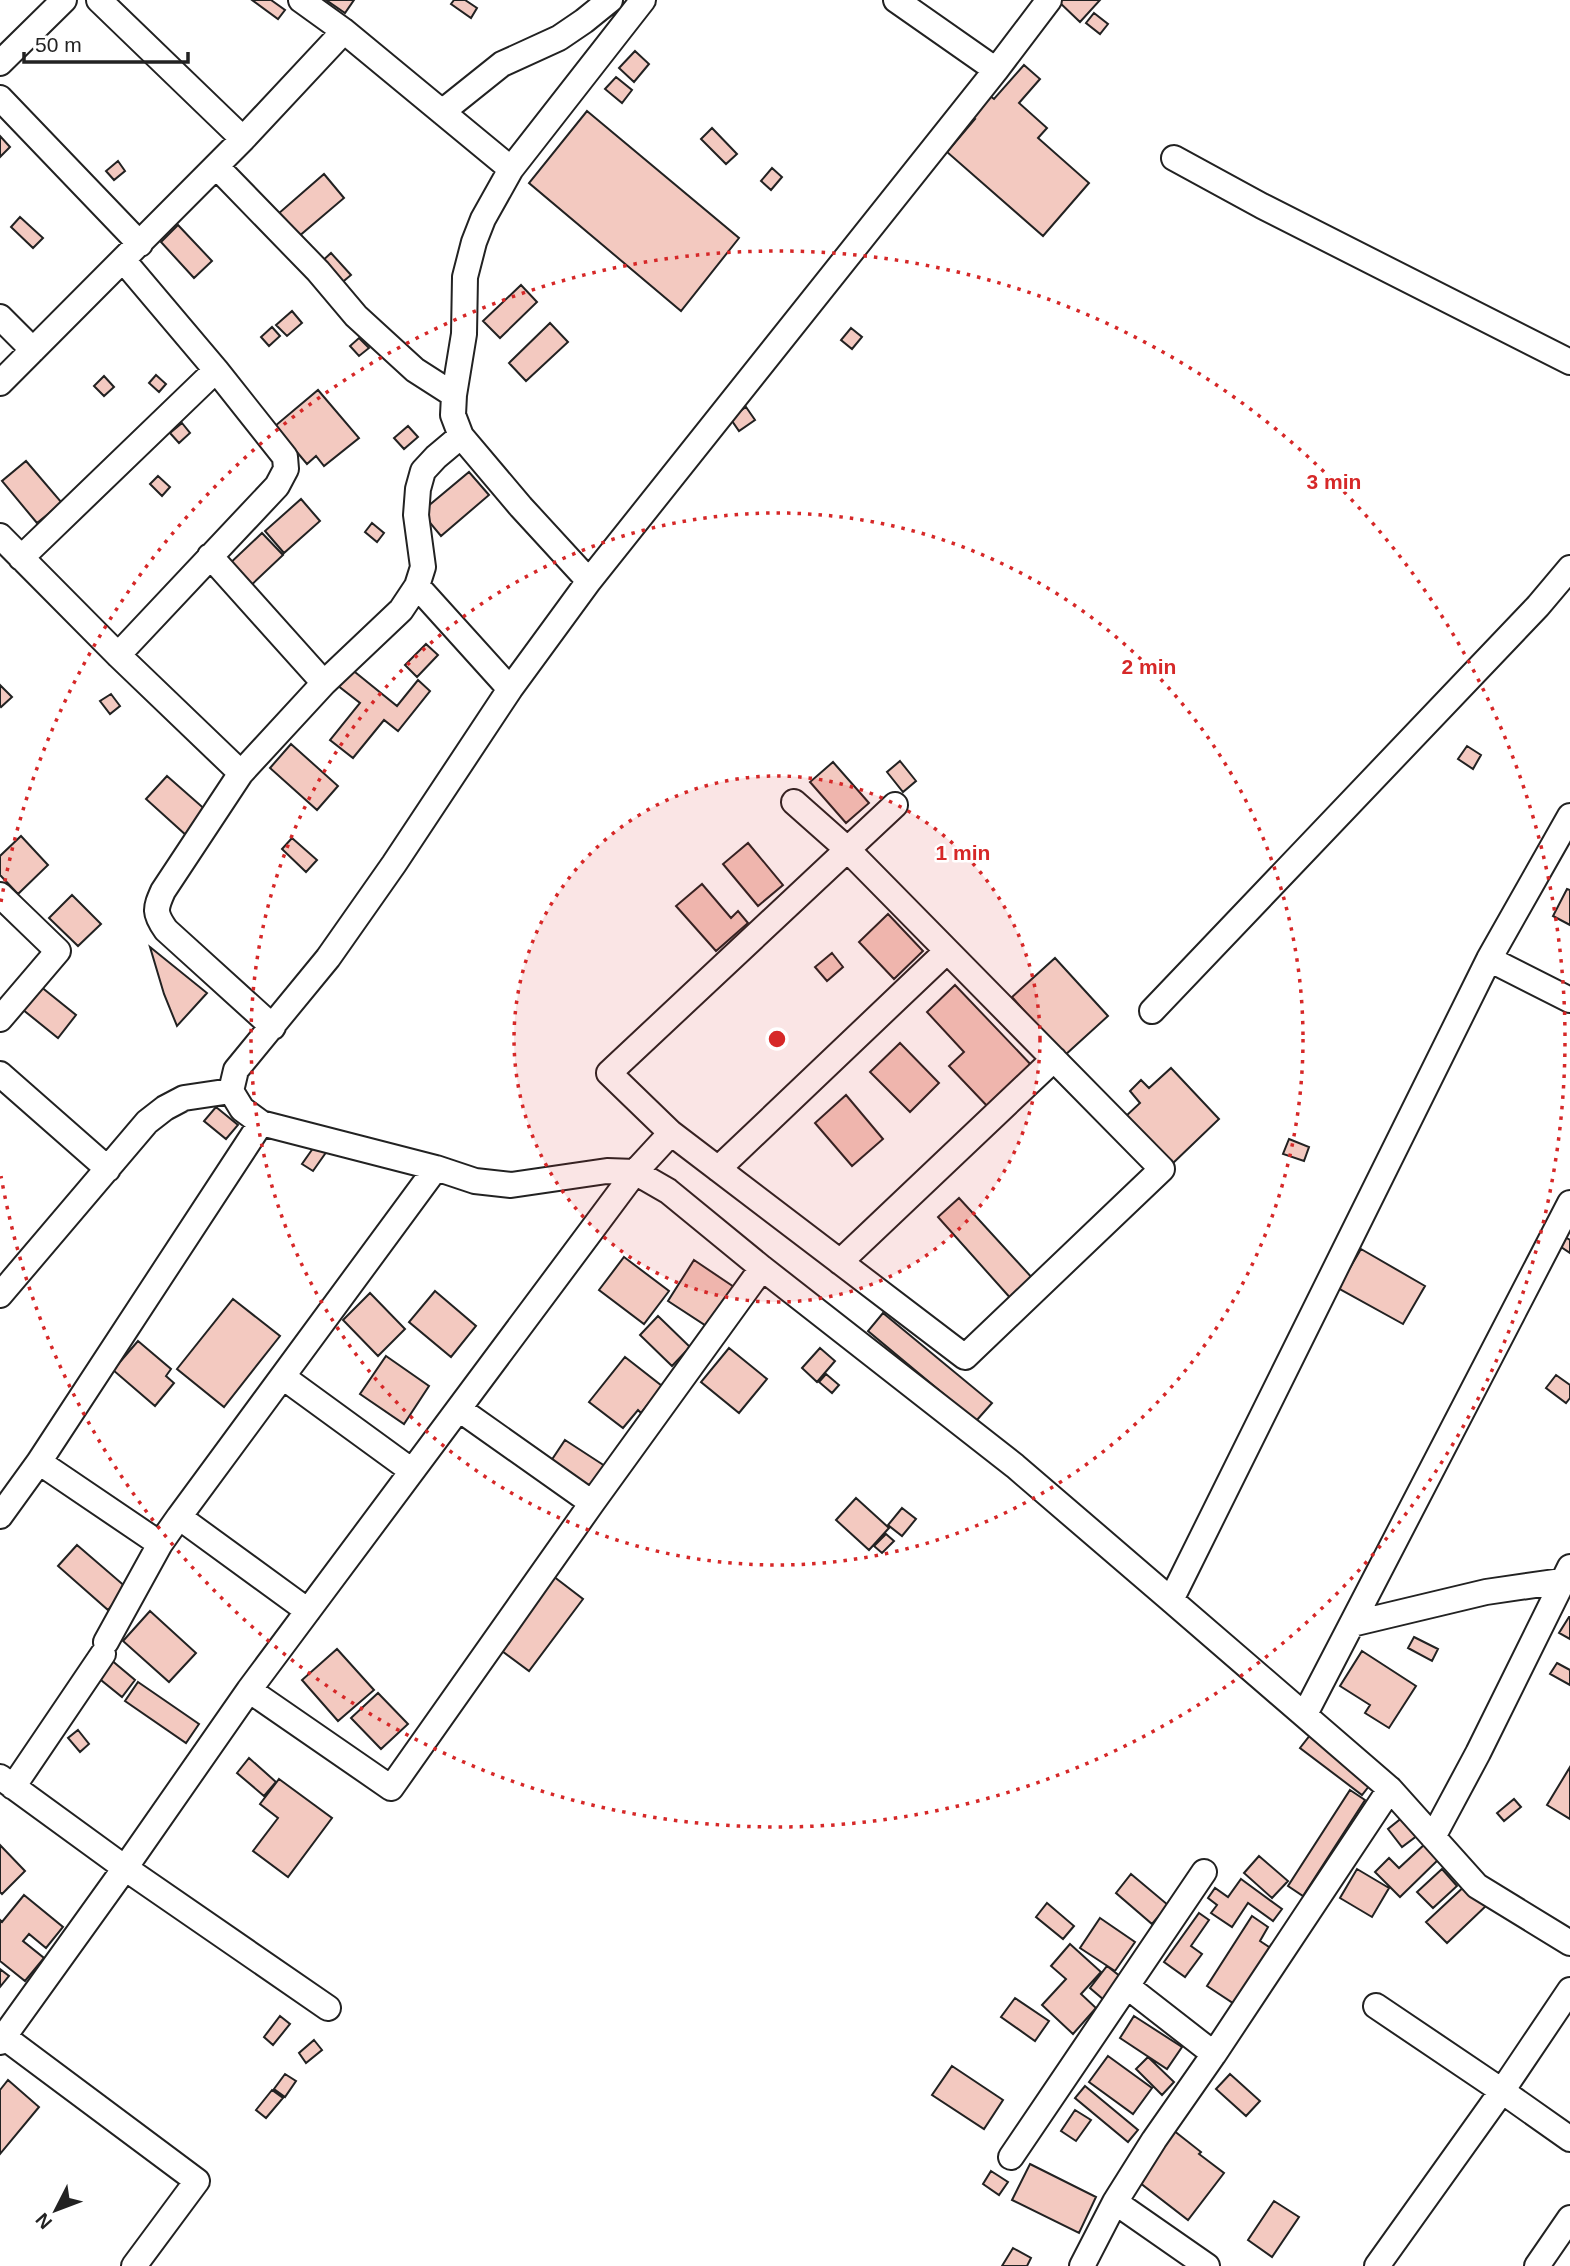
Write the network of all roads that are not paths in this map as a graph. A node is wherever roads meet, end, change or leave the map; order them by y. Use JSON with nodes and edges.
{"nodes":[{"id":1,"x":64,"y":0,"type":"edge"},
{"id":2,"x":99,"y":0,"type":"edge"},
{"id":3,"x":301,"y":0,"type":"edge"},
{"id":4,"x":610,"y":0,"type":"edge"},
{"id":5,"x":643,"y":0,"type":"edge"},
{"id":6,"x":896,"y":0,"type":"edge"},
{"id":7,"x":1049,"y":0,"type":"edge"},
{"id":8,"x":344,"y":30,"type":"junction"},
{"id":9,"x":0,"y":63,"type":"edge"},
{"id":10,"x":996,"y":70,"type":"junction"},
{"id":11,"x":0,"y":98,"type":"edge"},
{"id":12,"x":442,"y":112,"type":"junction"},
{"id":13,"x":243,"y":139,"type":"junction"},
{"id":14,"x":1174,"y":158,"type":"dead end"},
{"id":15,"x":216,"y":166,"type":"junction"},
{"id":16,"x":511,"y":169,"type":"junction"},
{"id":17,"x":131,"y":252,"type":"junction"},
{"id":18,"x":0,"y":317,"type":"edge"},
{"id":19,"x":33,"y":350,"type":"junction"},
{"id":20,"x":1570,"y":362,"type":"edge"},
{"id":21,"x":216,"y":370,"type":"junction"},
{"id":22,"x":0,"y":383,"type":"edge"},
{"id":23,"x":454,"y":395,"type":"junction"},
{"id":24,"x":461,"y":436,"type":"junction"},
{"id":25,"x":0,"y":536,"type":"edge"},
{"id":26,"x":210,"y":556,"type":"junction"},
{"id":27,"x":21,"y":558,"type":"junction"},
{"id":28,"x":1570,"y":568,"type":"edge"},
{"id":29,"x":589,"y":581,"type":"junction"},
{"id":30,"x":417,"y":586,"type":"junction"},
{"id":31,"x":117,"y":655,"type":"junction"},
{"id":32,"x":324,"y":683,"type":"junction"},
{"id":33,"x":510,"y":689,"type":"junction"},
{"id":34,"x":241,"y":773,"type":"junction"},
{"id":35,"x":794,"y":802,"type":"dead end"},
{"id":36,"x":895,"y":804,"type":"dead end"},
{"id":37,"x":1570,"y":816,"type":"edge"},
{"id":38,"x":847,"y":849,"type":"junction"},
{"id":39,"x":0,"y":895,"type":"edge"},
{"id":40,"x":947,"y":951,"type":"junction"},
{"id":41,"x":1489,"y":959,"type":"junction"},
{"id":42,"x":1570,"y":1000,"type":"edge"},
{"id":43,"x":1152,"y":1012,"type":"dead end"},
{"id":44,"x":0,"y":1019,"type":"edge"},
{"id":45,"x":273,"y":1027,"type":"junction"},
{"id":46,"x":1054,"y":1059,"type":"junction"},
{"id":47,"x":0,"y":1074,"type":"edge"},
{"id":48,"x":231,"y":1091,"type":"junction"},
{"id":49,"x":261,"y":1123,"type":"junction"},
{"id":50,"x":671,"y":1133,"type":"junction"},
{"id":51,"x":436,"y":1168,"type":"junction"},
{"id":52,"x":108,"y":1169,"type":"junction"},
{"id":53,"x":718,"y":1169,"type":"junction"},
{"id":54,"x":635,"y":1172,"type":"junction"},
{"id":55,"x":1570,"y":1203,"type":"edge"},
{"id":56,"x":840,"y":1262,"type":"junction"},
{"id":57,"x":762,"y":1268,"type":"junction"},
{"id":58,"x":0,"y":1295,"type":"edge"},
{"id":59,"x":283,"y":1377,"type":"junction"},
{"id":60,"x":458,"y":1409,"type":"junction"},
{"id":61,"x":39,"y":1462,"type":"junction"},
{"id":62,"x":412,"y":1471,"type":"junction"},
{"id":63,"x":592,"y":1503,"type":"junction"},
{"id":64,"x":0,"y":1516,"type":"edge"},
{"id":65,"x":179,"y":1517,"type":"junction"},
{"id":66,"x":160,"y":1544,"type":"junction"},
{"id":67,"x":1566,"y":1574,"type":"edge"},
{"id":68,"x":1171,"y":1600,"type":"junction"},
{"id":69,"x":307,"y":1611,"type":"junction"},
{"id":70,"x":1352,"y":1623,"type":"junction"},
{"id":71,"x":249,"y":1690,"type":"junction"},
{"id":72,"x":1305,"y":1714,"type":"junction"},
{"id":73,"x":7,"y":1782,"type":"edge"},
{"id":74,"x":1390,"y":1789,"type":"junction"},
{"id":75,"x":1433,"y":1837,"type":"junction"},
{"id":76,"x":125,"y":1868,"type":"junction"},
{"id":77,"x":1204,"y":1872,"type":"dead end"},
{"id":78,"x":1570,"y":1943,"type":"edge"},
{"id":79,"x":1128,"y":1987,"type":"junction"},
{"id":80,"x":1570,"y":1990,"type":"edge"},
{"id":81,"x":1376,"y":2006,"type":"dead end"},
{"id":82,"x":328,"y":2008,"type":"dead end"},
{"id":83,"x":2,"y":2039,"type":"edge"},
{"id":84,"x":1214,"y":2054,"type":"junction"},
{"id":85,"x":1502,"y":2091,"type":"junction"},
{"id":86,"x":1570,"y":2139,"type":"edge"},
{"id":87,"x":1011,"y":2157,"type":"dead end"},
{"id":88,"x":1115,"y":2202,"type":"junction"},
{"id":89,"x":1570,"y":2218,"type":"edge"},
{"id":90,"x":134,"y":2266,"type":"edge"},
{"id":91,"x":1082,"y":2266,"type":"edge"},
{"id":92,"x":1206,"y":2266,"type":"edge"},
{"id":93,"x":1377,"y":2266,"type":"edge"},
{"id":94,"x":1537,"y":2266,"type":"edge"}],
"edges":[{"from":1,"to":9,"type":"street"},
{"from":2,"to":13,"type":"street"},
{"from":3,"to":8,"type":"street"},
{"from":4,"to":12,"type":"street"},
{"from":5,"to":16,"type":"street"},
{"from":6,"to":10,"type":"street"},
{"from":7,"to":10,"type":"street"},
{"from":8,"to":12,"type":"street"},
{"from":8,"to":13,"type":"street"},
{"from":10,"to":29,"type":"street"},
{"from":11,"to":17,"type":"street"},
{"from":12,"to":16,"type":"street"},
{"from":13,"to":15,"type":"street"},
{"from":14,"to":20,"type":"street"},
{"from":15,"to":17,"type":"street"},
{"from":15,"to":23,"type":"street"},
{"from":16,"to":23,"type":"street"},
{"from":17,"to":19,"type":"street"},
{"from":17,"to":21,"type":"street"},
{"from":18,"to":19,"type":"street"},
{"from":19,"to":22,"type":"street"},
{"from":21,"to":26,"type":"street"},
{"from":21,"to":27,"type":"street"},
{"from":23,"to":24,"type":"street"},
{"from":24,"to":29,"type":"street"},
{"from":24,"to":30,"type":"street"},
{"from":25,"to":27,"type":"street"},
{"from":26,"to":31,"type":"street"},
{"from":26,"to":32,"type":"street"},
{"from":27,"to":31,"type":"street"},
{"from":28,"to":43,"type":"street"},
{"from":29,"to":33,"type":"street"},
{"from":30,"to":32,"type":"street"},
{"from":30,"to":33,"type":"street"},
{"from":31,"to":34,"type":"street"},
{"from":32,"to":34,"type":"street"},
{"from":33,"to":45,"type":"street"},
{"from":34,"to":45,"type":"street"},
{"from":35,"to":38,"type":"street"},
{"from":36,"to":38,"type":"street"},
{"from":37,"to":41,"type":"street"},
{"from":38,"to":40,"type":"street"},
{"from":38,"to":50,"type":"street"},
{"from":39,"to":44,"type":"street"},
{"from":40,"to":46,"type":"street"},
{"from":40,"to":53,"type":"street"},
{"from":41,"to":42,"type":"street"},
{"from":41,"to":68,"type":"street"},
{"from":45,"to":48,"type":"street"},
{"from":46,"to":56,"type":"street"},
{"from":46,"to":56,"type":"street"},
{"from":47,"to":52,"type":"street"},
{"from":48,"to":49,"type":"street"},
{"from":48,"to":52,"type":"street"},
{"from":49,"to":51,"type":"street"},
{"from":49,"to":61,"type":"street"},
{"from":50,"to":53,"type":"street"},
{"from":50,"to":54,"type":"street"},
{"from":51,"to":54,"type":"street"},
{"from":51,"to":59,"type":"street"},
{"from":52,"to":58,"type":"street"},
{"from":53,"to":56,"type":"street"},
{"from":54,"to":57,"type":"street"},
{"from":54,"to":60,"type":"street"},
{"from":55,"to":70,"type":"street"},
{"from":57,"to":63,"type":"street"},
{"from":57,"to":68,"type":"street"},
{"from":59,"to":62,"type":"street"},
{"from":59,"to":65,"type":"street"},
{"from":60,"to":62,"type":"street"},
{"from":60,"to":63,"type":"street"},
{"from":61,"to":64,"type":"street"},
{"from":61,"to":66,"type":"street"},
{"from":62,"to":69,"type":"street"},
{"from":63,"to":71,"type":"street"},
{"from":65,"to":66,"type":"street"},
{"from":65,"to":69,"type":"street"},
{"from":66,"to":73,"type":"street"},
{"from":67,"to":70,"type":"street"},
{"from":67,"to":75,"type":"street"},
{"from":68,"to":72,"type":"street"},
{"from":69,"to":71,"type":"street"},
{"from":70,"to":72,"type":"street"},
{"from":71,"to":76,"type":"street"},
{"from":72,"to":74,"type":"street"},
{"from":73,"to":76,"type":"street"},
{"from":74,"to":75,"type":"street"},
{"from":74,"to":84,"type":"street"},
{"from":75,"to":78,"type":"street"},
{"from":76,"to":82,"type":"street"},
{"from":76,"to":83,"type":"street"},
{"from":77,"to":79,"type":"street"},
{"from":79,"to":84,"type":"street"},
{"from":79,"to":87,"type":"street"},
{"from":80,"to":85,"type":"street"},
{"from":81,"to":85,"type":"street"},
{"from":83,"to":90,"type":"street"},
{"from":84,"to":88,"type":"street"},
{"from":85,"to":86,"type":"street"},
{"from":85,"to":93,"type":"street"},
{"from":88,"to":91,"type":"street"},
{"from":88,"to":92,"type":"street"},
{"from":89,"to":94,"type":"street"}]}
